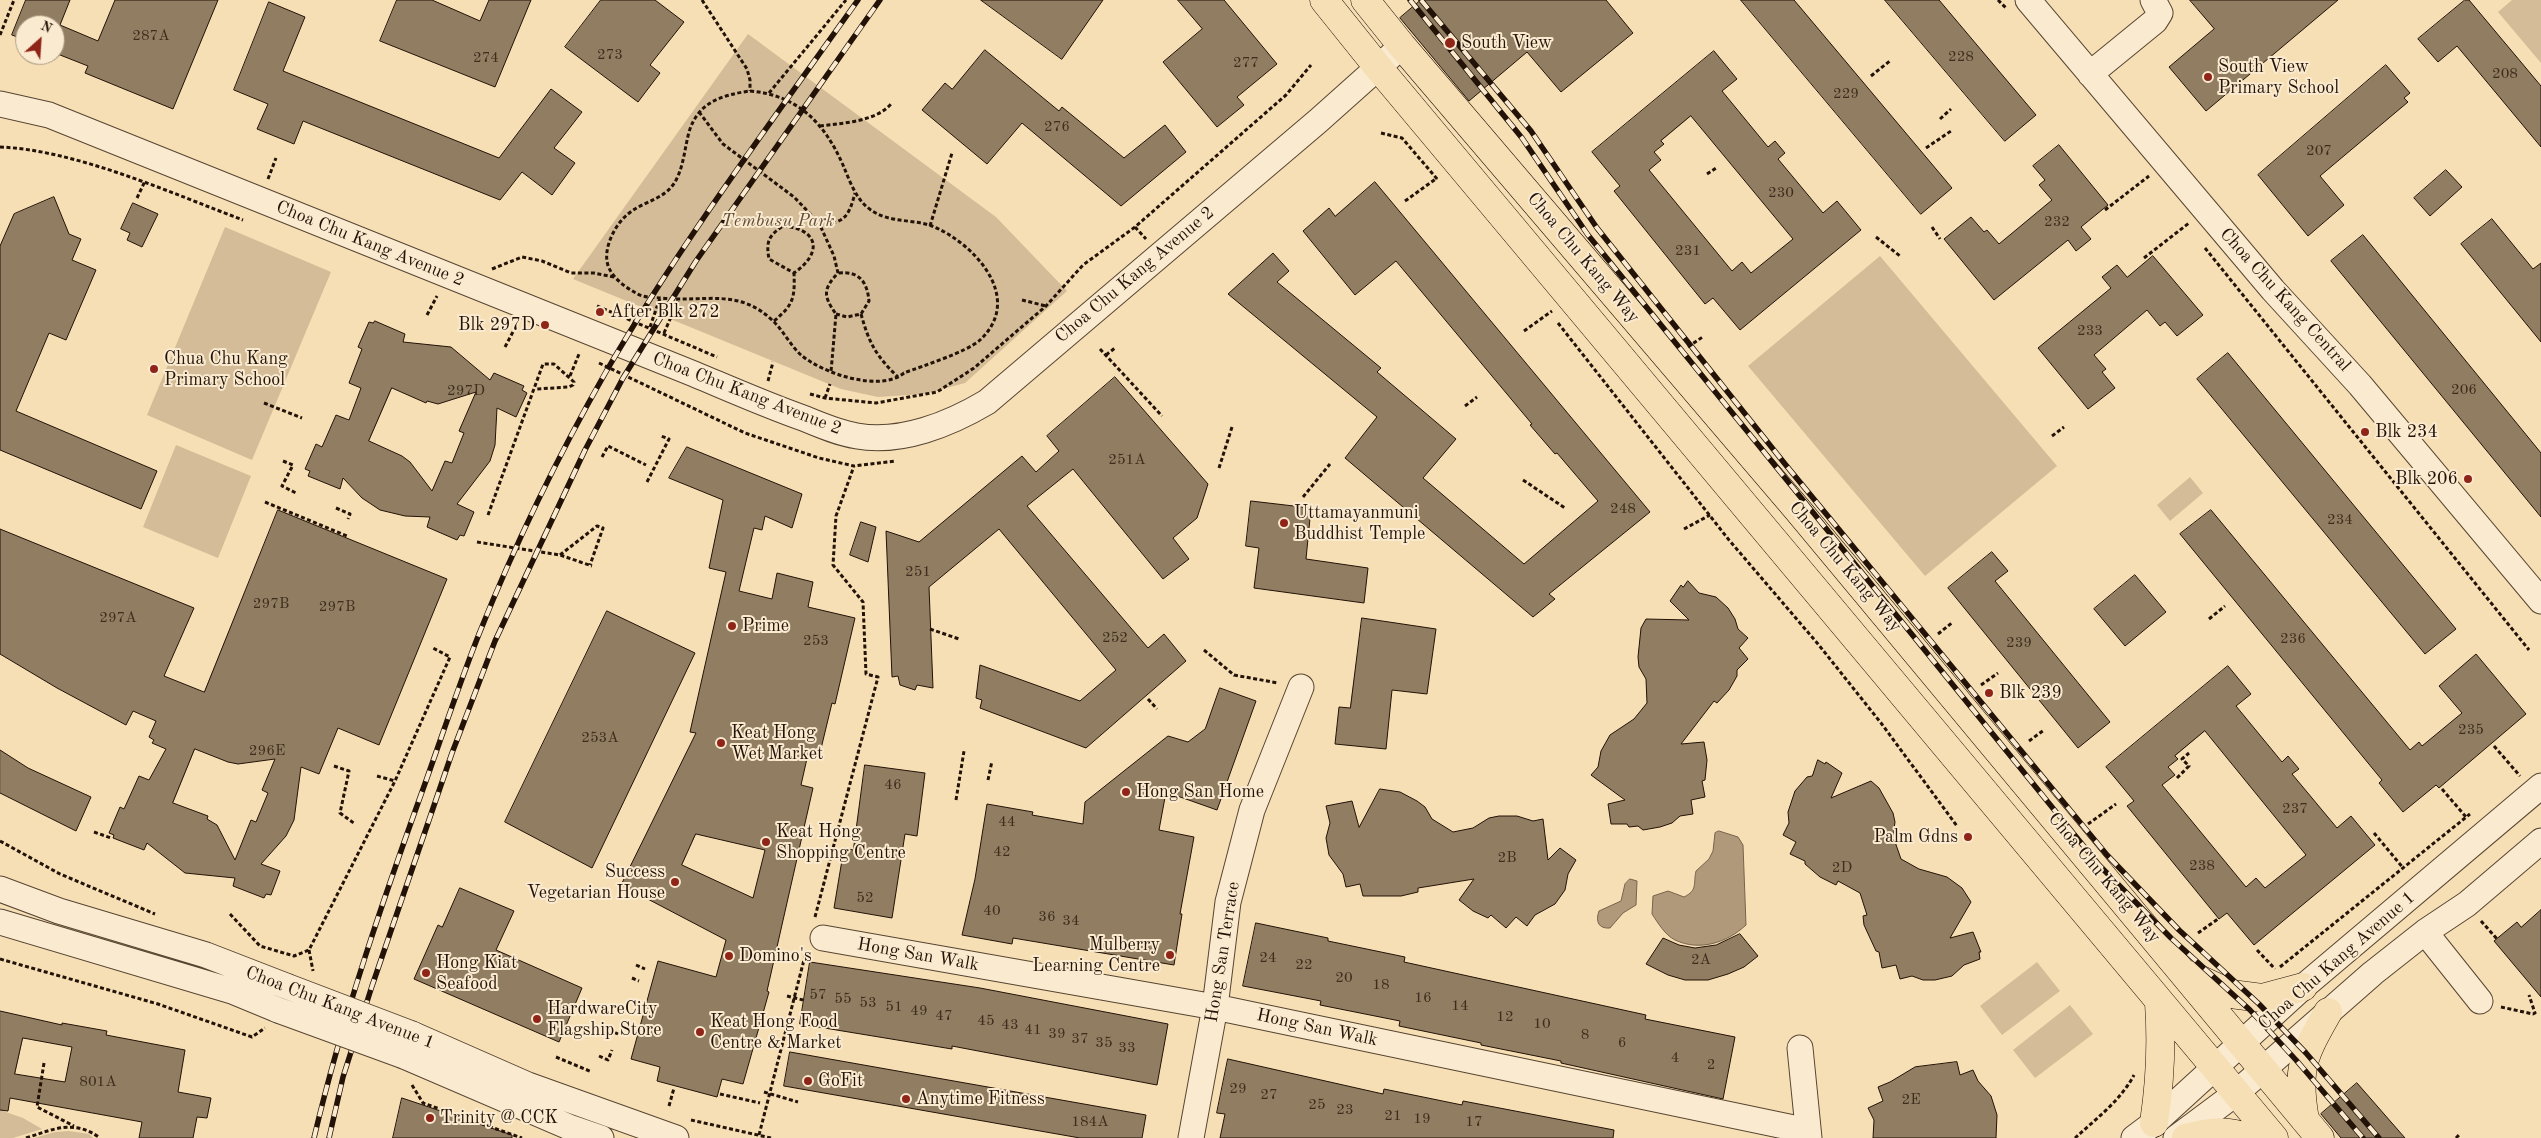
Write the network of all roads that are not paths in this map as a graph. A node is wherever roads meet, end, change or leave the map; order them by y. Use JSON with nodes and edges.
{"nodes":[{"id":1,"x":1324,"y":0,"type":"edge"},
{"id":2,"x":1365,"y":0,"type":"edge"},
{"id":3,"x":2041,"y":4,"type":"edge"},
{"id":4,"x":2154,"y":10,"type":"edge"},
{"id":5,"x":1402,"y":46,"type":"junction"},
{"id":6,"x":1377,"y":66,"type":"junction"},
{"id":7,"x":2090,"y":74,"type":"junction"},
{"id":8,"x":0,"y":104,"type":"edge"},
{"id":9,"x":2541,"y":601,"type":"edge"},
{"id":10,"x":1301,"y":687,"type":"road end"},
{"id":11,"x":2535,"y":778,"type":"edge"},
{"id":12,"x":2541,"y":841,"type":"edge"},
{"id":13,"x":0,"y":889,"type":"edge"},
{"id":14,"x":59,"y":911,"type":"junction"},
{"id":15,"x":2,"y":923,"type":"edge"},
{"id":16,"x":2425,"y":932,"type":"junction"},
{"id":17,"x":814,"y":937,"type":"road end"},
{"id":18,"x":74,"y":943,"type":"junction"},
{"id":19,"x":2184,"y":972,"type":"junction"},
{"id":20,"x":2304,"y":988,"type":"junction"},
{"id":21,"x":2159,"y":1003,"type":"junction"},
{"id":22,"x":2487,"y":1004,"type":"road end"},
{"id":23,"x":1215,"y":1007,"type":"junction"},
{"id":24,"x":2328,"y":1012,"type":"junction"},
{"id":25,"x":2242,"y":1044,"type":"junction"},
{"id":26,"x":408,"y":1045,"type":"junction"},
{"id":27,"x":1800,"y":1048,"type":"dead end"},
{"id":28,"x":2214,"y":1069,"type":"junction"},
{"id":29,"x":2264,"y":1069,"type":"junction"},
{"id":30,"x":2235,"y":1094,"type":"junction"},
{"id":31,"x":2312,"y":1130,"type":"edge"},
{"id":32,"x":2155,"y":1133,"type":"edge"},
{"id":33,"x":1808,"y":1135,"type":"edge"},
{"id":34,"x":602,"y":1138,"type":"edge"},
{"id":35,"x":676,"y":1138,"type":"edge"},
{"id":36,"x":1191,"y":1138,"type":"edge"},
{"id":37,"x":2186,"y":1138,"type":"edge"},
{"id":38,"x":2248,"y":1138,"type":"edge"},
{"id":39,"x":2274,"y":1138,"type":"edge"}],
"edges":[{"from":1,"to":6,"type":"main road","name":"Choa Chu Kang Way"},
{"from":2,"to":5,"type":"main road","name":"Choa Chu Kang Way"},
{"from":3,"to":7,"type":"street","name":"Choa Chu Kang Central"},
{"from":4,"to":7,"type":"street"},
{"from":5,"to":6,"type":"street","name":"Choa Chu Kang Avenue 2"},
{"from":5,"to":19,"type":"main road","name":"Choa Chu Kang Way"},
{"from":6,"to":8,"type":"street","name":"Choa Chu Kang Avenue 2"},
{"from":6,"to":21,"type":"main road","name":"Choa Chu Kang Way"},
{"from":7,"to":9,"type":"street","name":"Choa Chu Kang Central"},
{"from":10,"to":23,"type":"street","name":"Hong San Terrace"},
{"from":11,"to":20,"type":"street","name":"Choa Chu Kang Avenue 1"},
{"from":12,"to":16,"type":"street","name":"Choa Chu Kang Avenue 1"},
{"from":13,"to":14,"type":"street","name":"Choa Chu Kang Avenue 1"},
{"from":14,"to":18,"type":"street"},
{"from":14,"to":26,"type":"street","name":"Choa Chu Kang Avenue 1","bridge":true},
{"from":15,"to":18,"type":"street","name":"Choa Chu Kang Avenue 1"},
{"from":16,"to":22,"type":"street"},
{"from":16,"to":24,"type":"street","name":"Choa Chu Kang Avenue 1"},
{"from":17,"to":23,"type":"street","name":"Hong San Walk"},
{"from":18,"to":26,"type":"street","name":"Choa Chu Kang Avenue 1","bridge":true},
{"from":19,"to":20,"type":"main road"},
{"from":19,"to":25,"type":"main road","name":"Choa Chu Kang Way"},
{"from":20,"to":25,"type":"street","name":"Choa Chu Kang Avenue 1"},
{"from":21,"to":28,"type":"main road","name":"Choa Chu Kang Way"},
{"from":21,"to":32,"type":"main road"},
{"from":23,"to":33,"type":"street","name":"Hong San Walk"},
{"from":23,"to":36,"type":"street","name":"Hong San Terrace"},
{"from":24,"to":29,"type":"street","name":"Choa Chu Kang Avenue 1"},
{"from":24,"to":31,"type":"main road"},
{"from":25,"to":28,"type":"street","name":"Choa Chu Kang Avenue 1"},
{"from":25,"to":29,"type":"main road","name":"Choa Chu Kang Way"},
{"from":26,"to":34,"type":"street","name":"Choa Chu Kang Avenue 1"},
{"from":26,"to":35,"type":"street","name":"Choa Chu Kang Avenue 1"},
{"from":27,"to":33,"type":"street","name":"Hong San Walk"},
{"from":28,"to":30,"type":"main road","name":"Choa Chu Kang Way"},
{"from":28,"to":32,"type":"street","name":"Choa Chu Kang Avenue 1"},
{"from":29,"to":30,"type":"street","name":"Choa Chu Kang Avenue 1"},
{"from":29,"to":31,"type":"main road","name":"Choa Chu Kang Way"},
{"from":30,"to":32,"type":"street","name":"Choa Chu Kang Avenue 1"},
{"from":30,"to":39,"type":"main road","name":"Choa Chu Kang Way"},
{"from":37,"to":38,"type":"main road"}]}
